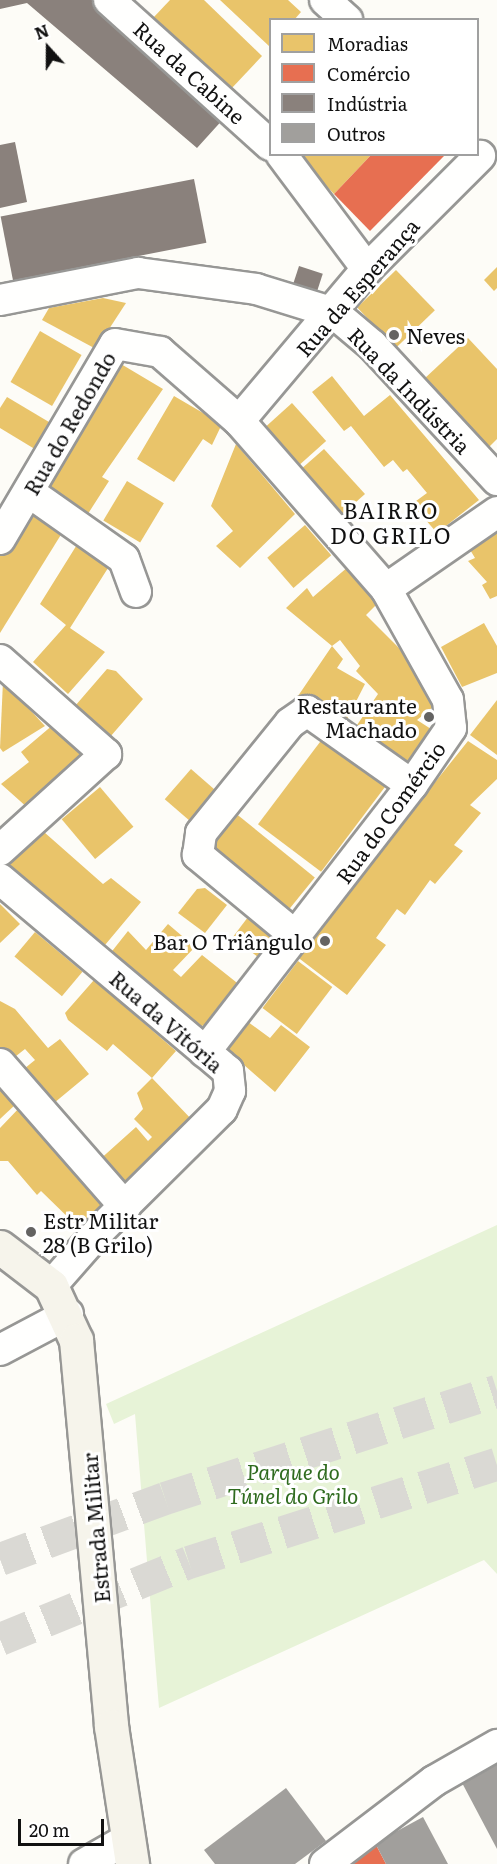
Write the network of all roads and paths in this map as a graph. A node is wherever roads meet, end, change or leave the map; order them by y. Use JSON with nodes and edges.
{"nodes":[{"id":1,"x":109,"y":0,"type":"edge"},
{"id":2,"x":269,"y":144,"type":"edge"},
{"id":3,"x":282,"y":156,"type":"edge"},
{"id":4,"x":485,"y":162,"type":"edge"},
{"id":5,"x":367,"y":269,"type":"junction"},
{"id":6,"x":0,"y":300,"type":"edge"},
{"id":7,"x":334,"y":313,"type":"junction"},
{"id":8,"x":239,"y":421,"type":"junction"},
{"id":9,"x":497,"y":480,"type":"edge"},
{"id":10,"x":29,"y":492,"type":"junction"},
{"id":11,"x":497,"y":512,"type":"edge"},
{"id":12,"x":0,"y":538,"type":"edge"},
{"id":13,"x":386,"y":589,"type":"junction"},
{"id":14,"x":136,"y":592,"type":"dead end"},
{"id":15,"x":0,"y":660,"type":"edge"},
{"id":16,"x":412,"y":785,"type":"junction"},
{"id":17,"x":0,"y":850,"type":"edge"},
{"id":18,"x":0,"y":879,"type":"edge"},
{"id":19,"x":297,"y":937,"type":"junction"},
{"id":20,"x":205,"y":1052,"type":"junction"},
{"id":21,"x":0,"y":1064,"type":"edge"},
{"id":22,"x":125,"y":1207,"type":"junction"},
{"id":23,"x":0,"y":1247,"type":"edge"},
{"id":24,"x":51,"y":1286,"type":"junction"},
{"id":25,"x":68,"y":1314,"type":"junction"},
{"id":26,"x":0,"y":1350,"type":"edge"},
{"id":27,"x":497,"y":1745,"type":"edge"},
{"id":28,"x":129,"y":1852,"type":"edge"},
{"id":29,"x":84,"y":1864,"type":"edge"},
{"id":30,"x":325,"y":1864,"type":"edge"}],
"edges":[{"from":1,"to":2,"type":"street","name":"Rua da Cabine"},
{"from":3,"to":5,"type":"street"},
{"from":4,"to":5,"type":"street","name":"Rua da Esperança"},
{"from":5,"to":7,"type":"street","name":"Rua da Esperança"},
{"from":6,"to":7,"type":"street","name":"Rua da Indústria"},
{"from":7,"to":8,"type":"street","name":"Rua da Esperança"},
{"from":7,"to":9,"type":"street","name":"Rua da Indústria"},
{"from":8,"to":10,"type":"street","name":"Rua do Redondo"},
{"from":8,"to":13,"type":"street","name":"Rua do Comércio"},
{"from":10,"to":12,"type":"street","name":"Rua do Redondo"},
{"from":10,"to":14,"type":"street"},
{"from":11,"to":13,"type":"street"},
{"from":13,"to":16,"type":"street","name":"Rua do Comércio"},
{"from":15,"to":17,"type":"street"},
{"from":16,"to":19,"type":"street","name":"Rua do Comércio"},
{"from":16,"to":19,"type":"street"},
{"from":18,"to":20,"type":"street","name":"Rua da Vitória"},
{"from":19,"to":20,"type":"street","name":"Rua do Comércio"},
{"from":20,"to":22,"type":"street","name":"Rua da Vitória"},
{"from":21,"to":22,"type":"street"},
{"from":22,"to":24,"type":"street","name":"Rua da Vitória"},
{"from":23,"to":24,"type":"street","name":"Estrada Militar"},
{"from":24,"to":25,"type":"street","name":"Estrada Militar"},
{"from":25,"to":26,"type":"street"},
{"from":25,"to":28,"type":"street","name":"Estrada Militar"},
{"from":27,"to":30,"type":"street"},
{"from":28,"to":29,"type":"street"}]}
